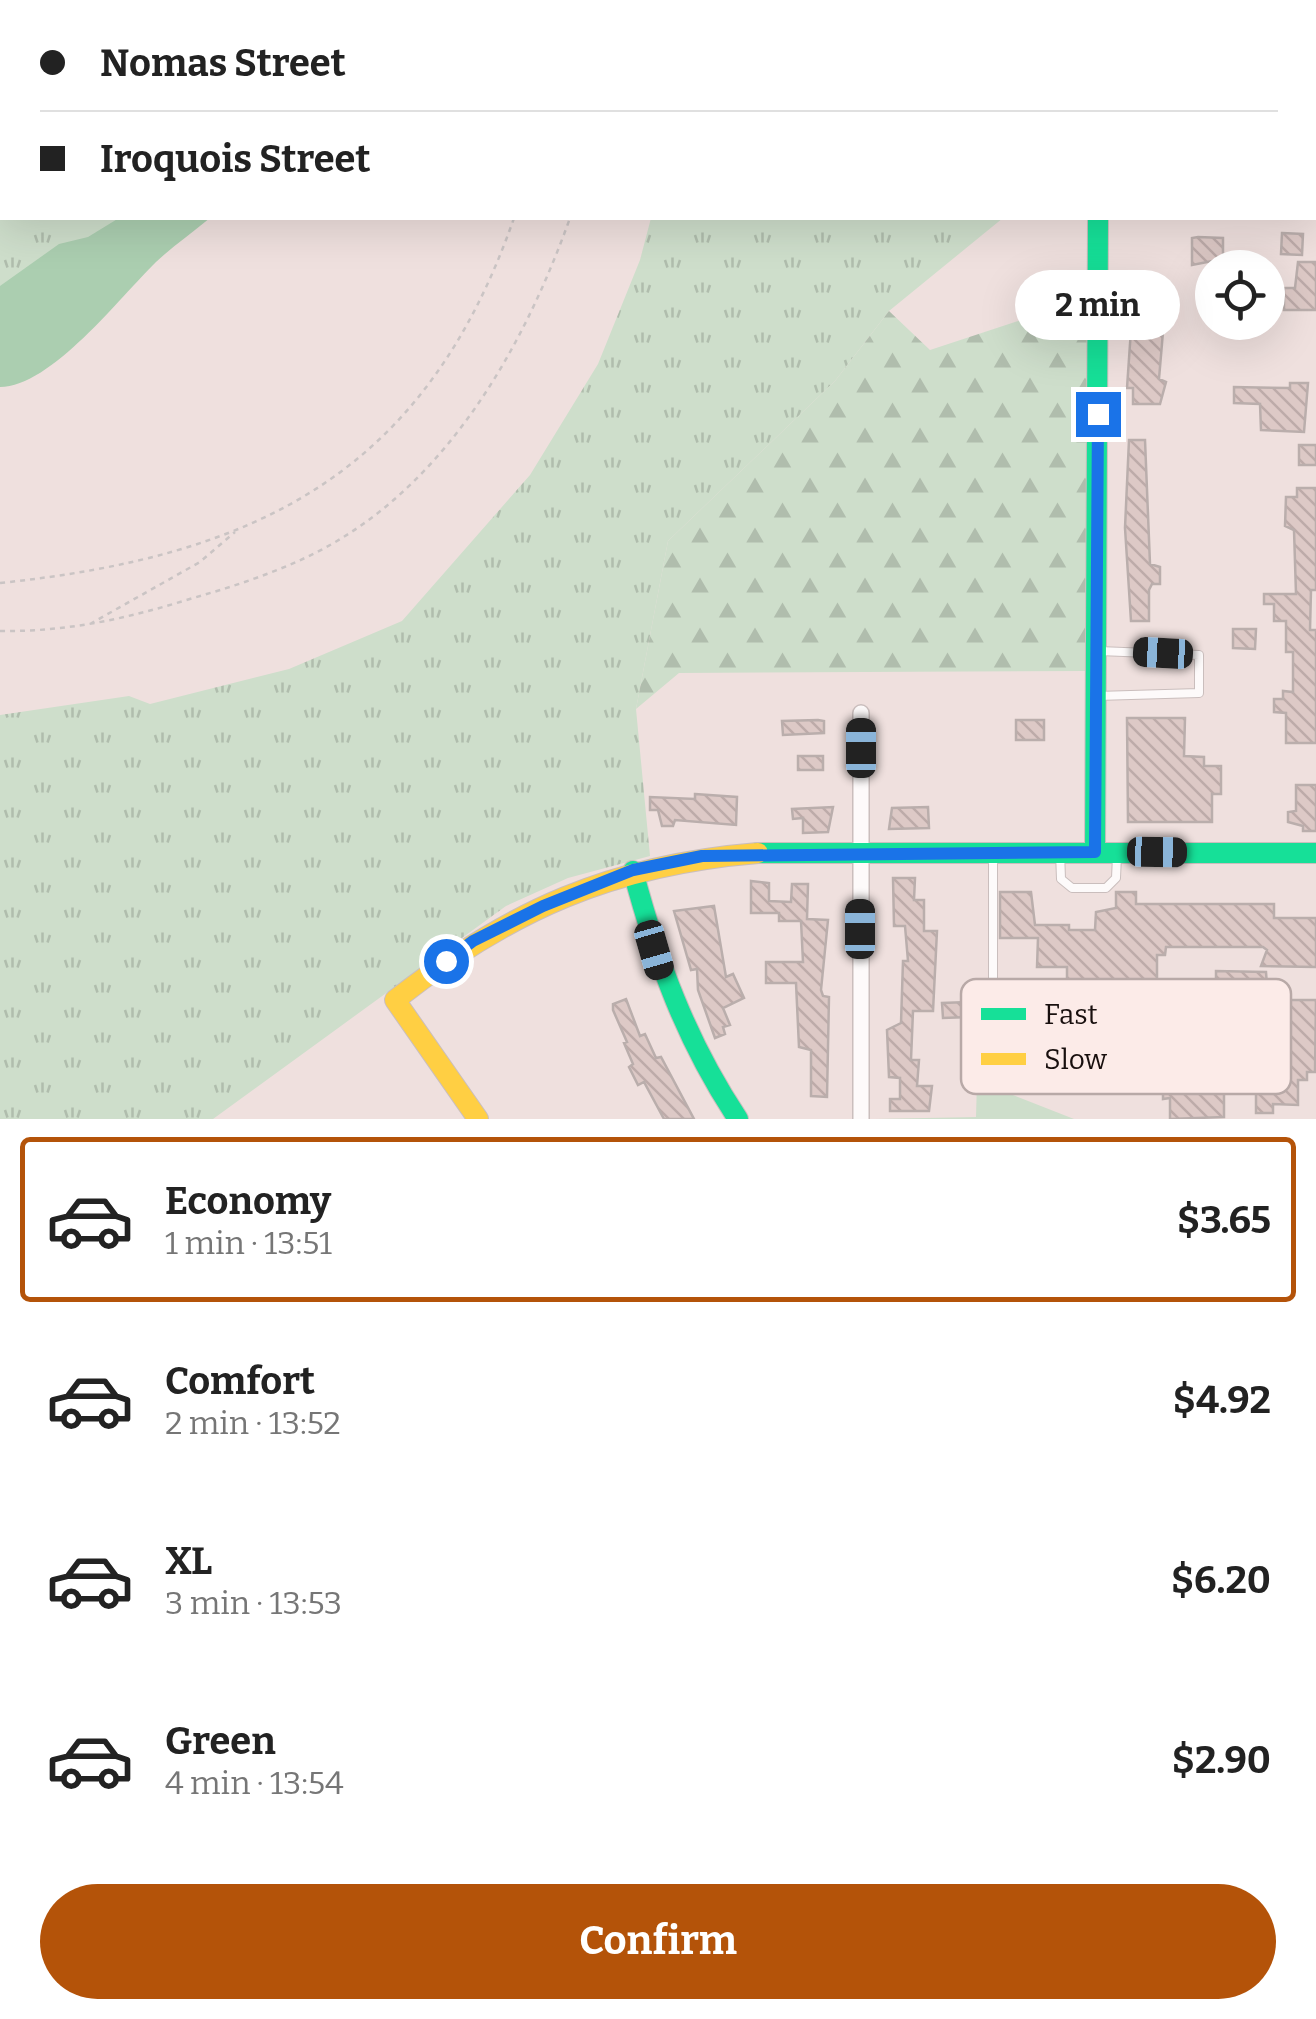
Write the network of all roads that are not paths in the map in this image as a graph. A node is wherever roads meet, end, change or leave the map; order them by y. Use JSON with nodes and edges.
{"nodes":[{"id":1,"x":1098,"y":220,"type":"edge"},
{"id":2,"x":1098,"y":651,"type":"junction"},
{"id":3,"x":1097,"y":696,"type":"junction"},
{"id":4,"x":861,"y":712,"type":"dead end"},
{"id":5,"x":993,"y":852,"type":"junction"},
{"id":6,"x":1060,"y":852,"type":"junction"},
{"id":7,"x":1095,"y":852,"type":"junction"},
{"id":8,"x":1117,"y":852,"type":"junction"},
{"id":9,"x":860,"y":853,"type":"junction"},
{"id":10,"x":1316,"y":854,"type":"edge"},
{"id":11,"x":633,"y":870,"type":"junction"},
{"id":12,"x":994,"y":979,"type":"edge"},
{"id":13,"x":478,"y":1119,"type":"edge"},
{"id":14,"x":738,"y":1119,"type":"edge"},
{"id":15,"x":860,"y":1119,"type":"edge"}],
"edges":[{"from":1,"to":2,"type":"street"},
{"from":2,"to":3,"type":"street"},
{"from":2,"to":3,"type":"lane"},
{"from":3,"to":7,"type":"street"},
{"from":4,"to":9,"type":"street"},
{"from":5,"to":6,"type":"street"},
{"from":5,"to":9,"type":"street"},
{"from":5,"to":12,"type":"lane"},
{"from":6,"to":7,"type":"street"},
{"from":6,"to":8,"type":"lane"},
{"from":7,"to":8,"type":"street"},
{"from":8,"to":10,"type":"street"},
{"from":9,"to":11,"type":"street"},
{"from":9,"to":15,"type":"street"},
{"from":11,"to":13,"type":"street"},
{"from":11,"to":14,"type":"street"}]}
